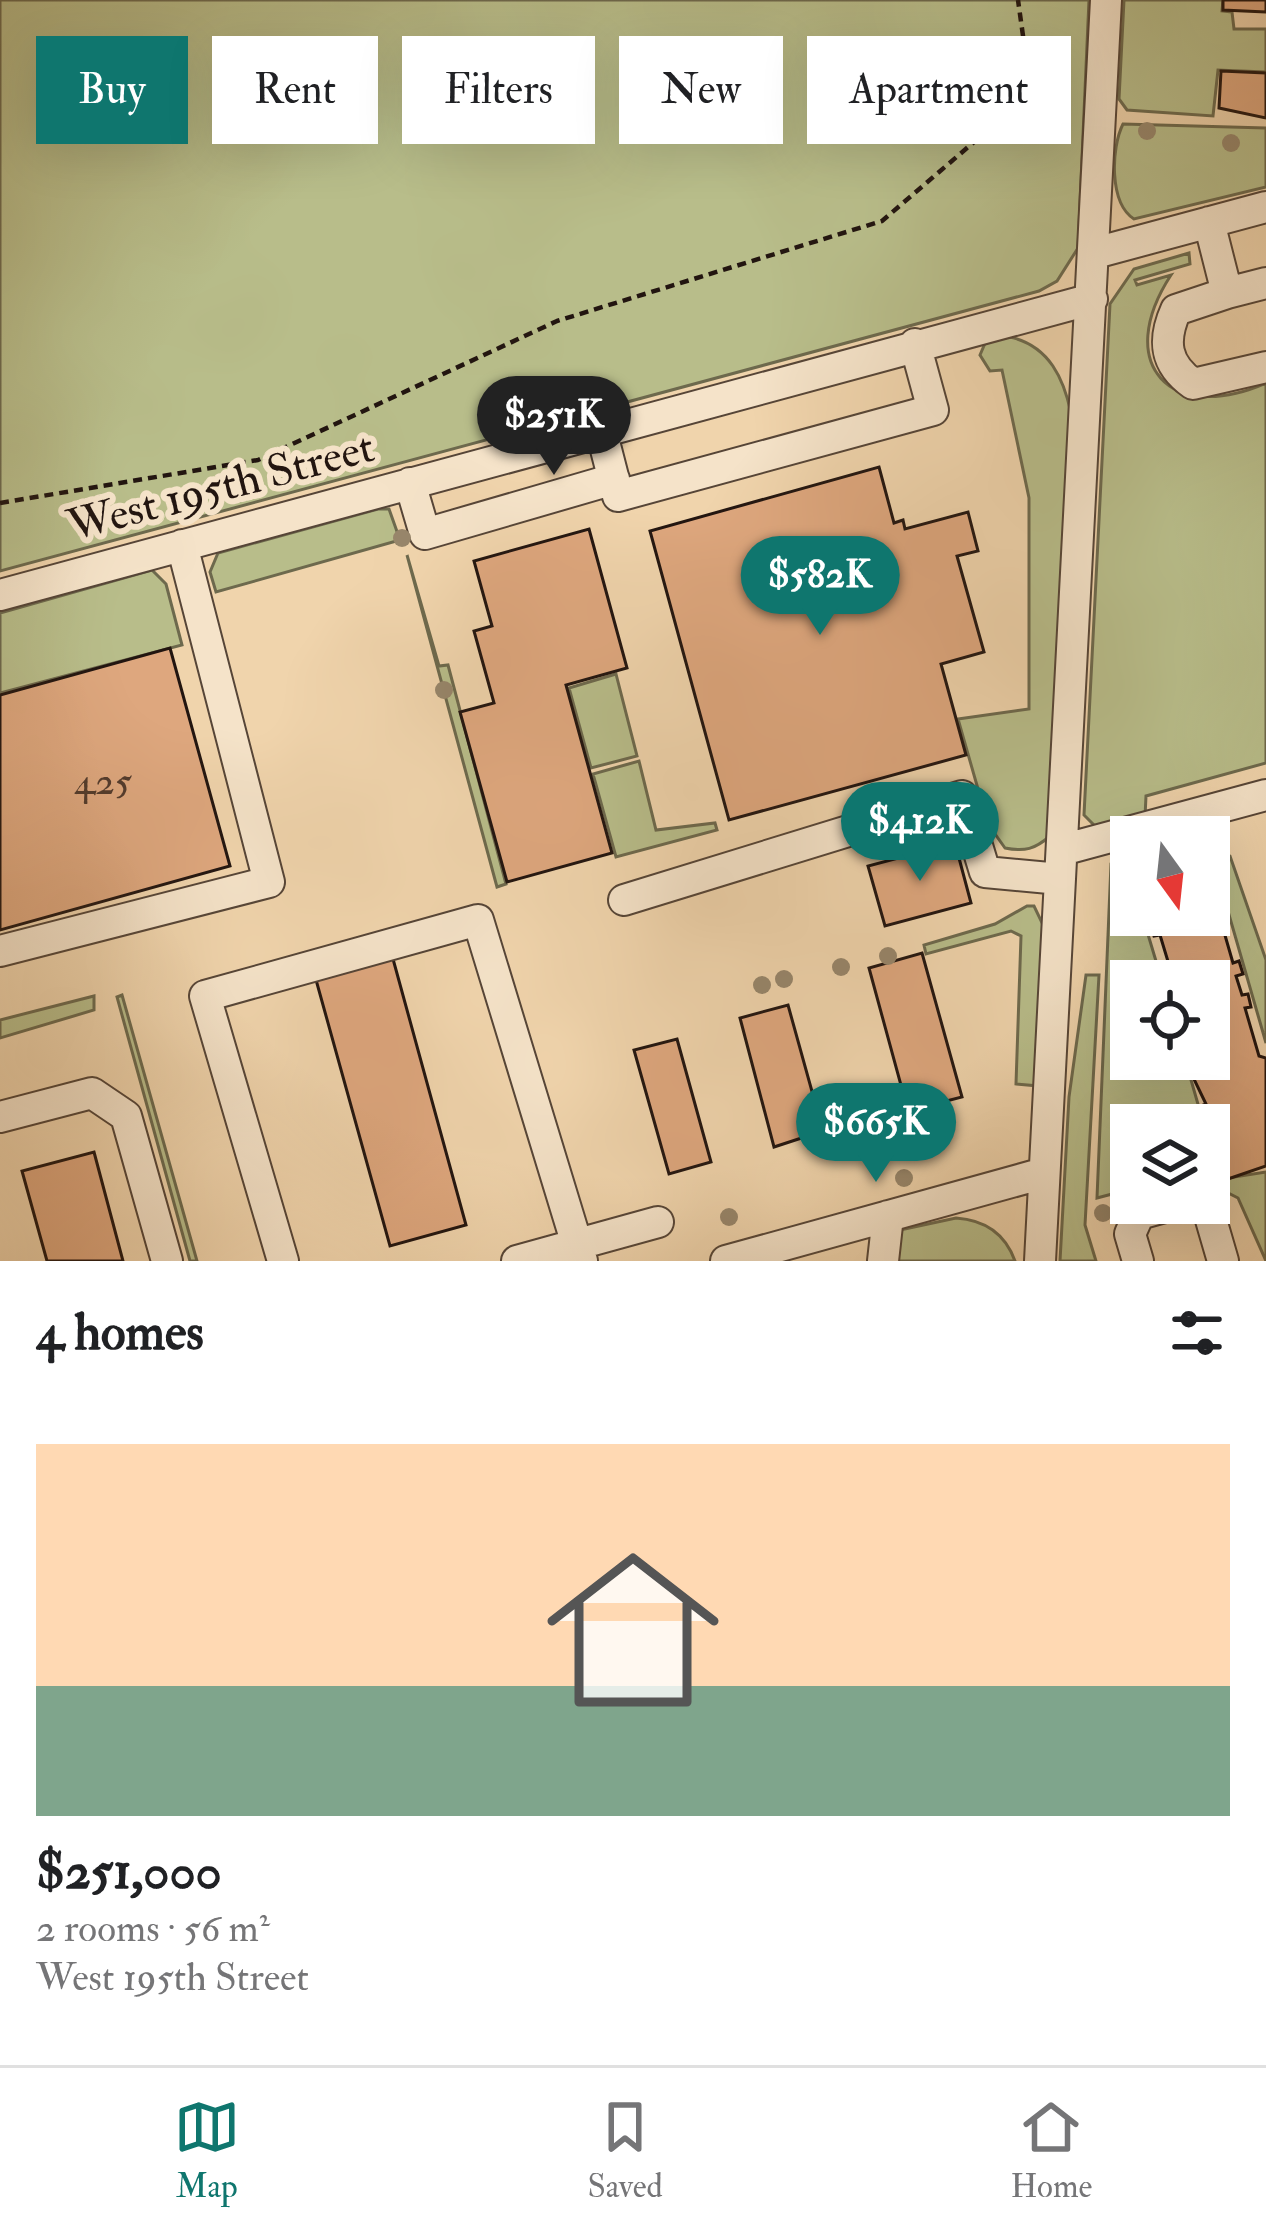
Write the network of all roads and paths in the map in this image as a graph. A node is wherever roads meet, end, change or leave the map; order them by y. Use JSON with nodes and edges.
{"nodes":[{"id":1,"x":1018,"y":0,"type":"edge"},
{"id":2,"x":1106,"y":0,"type":"edge"},
{"id":3,"x":1266,"y":207,"type":"edge"},
{"id":4,"x":1209,"y":222,"type":"junction"},
{"id":5,"x":1095,"y":253,"type":"junction"},
{"id":6,"x":1266,"y":283,"type":"edge"},
{"id":7,"x":1227,"y":293,"type":"junction"},
{"id":8,"x":1092,"y":299,"type":"junction"},
{"id":9,"x":915,"y":344,"type":"junction"},
{"id":10,"x":1266,"y":367,"type":"edge"},
{"id":11,"x":601,"y":430,"type":"junction"},
{"id":12,"x":614,"y":479,"type":"junction"},
{"id":13,"x":410,"y":483,"type":"junction"},
{"id":14,"x":0,"y":503,"type":"edge"},
{"id":15,"x":182,"y":545,"type":"junction"},
{"id":16,"x":0,"y":595,"type":"edge"},
{"id":17,"x":1266,"y":795,"type":"edge"},
{"id":18,"x":1061,"y":864,"type":"junction"},
{"id":19,"x":624,"y":900,"type":"dead end"},
{"id":20,"x":0,"y":951,"type":"edge"},
{"id":21,"x":0,"y":1117,"type":"edge"},
{"id":22,"x":1044,"y":1173,"type":"junction"},
{"id":23,"x":888,"y":1216,"type":"junction"},
{"id":24,"x":658,"y":1222,"type":"dead end"},
{"id":25,"x":1134,"y":1224,"type":"edge"},
{"id":26,"x":1212,"y":1224,"type":"edge"},
{"id":27,"x":579,"y":1252,"type":"edge"},
{"id":28,"x":741,"y":1259,"type":"edge"},
{"id":29,"x":167,"y":1261,"type":"edge"},
{"id":30,"x":284,"y":1261,"type":"edge"},
{"id":31,"x":517,"y":1261,"type":"edge"},
{"id":32,"x":883,"y":1261,"type":"edge"},
{"id":33,"x":1040,"y":1261,"type":"edge"},
{"id":34,"x":1138,"y":1261,"type":"edge"},
{"id":35,"x":1223,"y":1261,"type":"edge"}],
"edges":[{"from":1,"to":14,"type":"path"},
{"from":2,"to":5,"type":"street"},
{"from":3,"to":4,"type":"street"},
{"from":4,"to":5,"type":"street"},
{"from":4,"to":7,"type":"street"},
{"from":5,"to":8,"type":"street"},
{"from":6,"to":7,"type":"street"},
{"from":7,"to":10,"type":"street"},
{"from":8,"to":9,"type":"street","name":"West 195th Street"},
{"from":8,"to":18,"type":"street"},
{"from":9,"to":11,"type":"street","name":"West 195th Street"},
{"from":9,"to":12,"type":"street"},
{"from":11,"to":12,"type":"street"},
{"from":11,"to":13,"type":"street","name":"West 195th Street"},
{"from":12,"to":13,"type":"street"},
{"from":13,"to":15,"type":"street","name":"West 195th Street"},
{"from":15,"to":16,"type":"street","name":"West 195th Street"},
{"from":15,"to":20,"type":"street"},
{"from":17,"to":18,"type":"street"},
{"from":18,"to":19,"type":"street"},
{"from":18,"to":22,"type":"street"},
{"from":21,"to":29,"type":"street"},
{"from":22,"to":23,"type":"street"},
{"from":22,"to":33,"type":"street"},
{"from":23,"to":28,"type":"street"},
{"from":23,"to":32,"type":"street"},
{"from":24,"to":27,"type":"street"},
{"from":25,"to":34,"type":"street"},
{"from":26,"to":35,"type":"street"},
{"from":27,"to":30,"type":"street"},
{"from":27,"to":31,"type":"street"}]}
